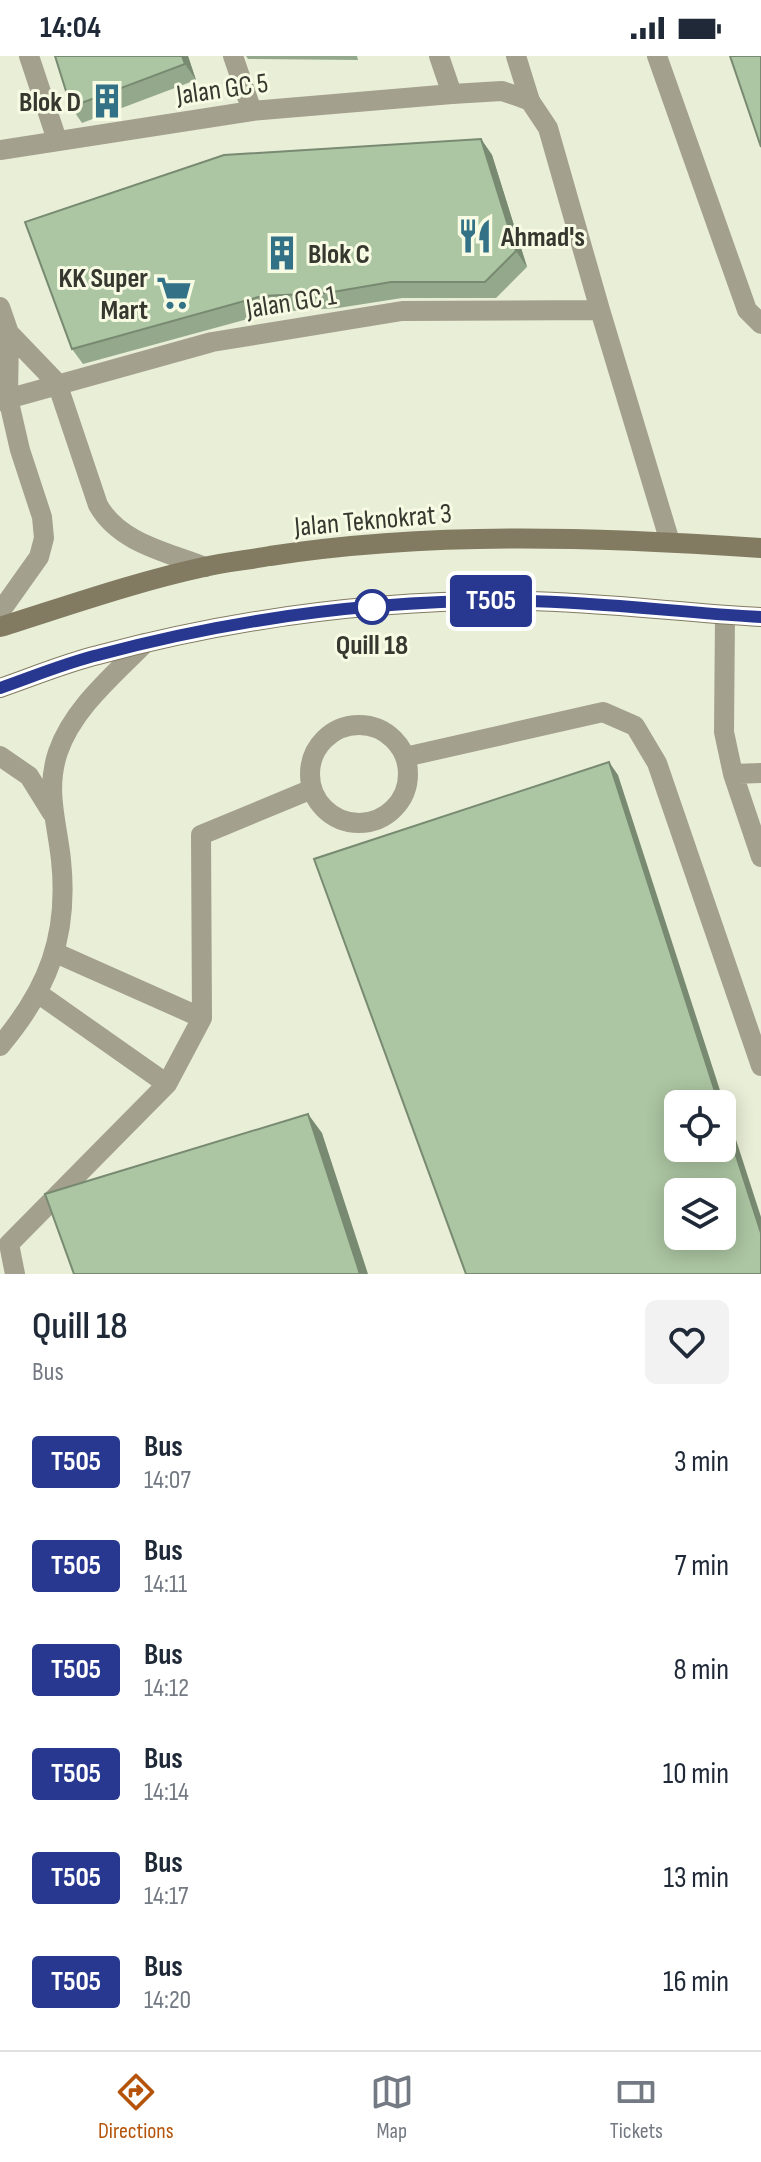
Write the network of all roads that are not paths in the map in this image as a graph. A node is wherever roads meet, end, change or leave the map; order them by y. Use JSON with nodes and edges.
{"nodes":[{"id":1,"x":29,"y":56,"type":"edge"},
{"id":2,"x":233,"y":56,"type":"edge"},
{"id":3,"x":439,"y":56,"type":"edge"},
{"id":4,"x":516,"y":56,"type":"edge"},
{"id":5,"x":657,"y":56,"type":"edge"},
{"id":6,"x":452,"y":94,"type":"junction"},
{"id":7,"x":530,"y":101,"type":"junction"},
{"id":8,"x":252,"y":111,"type":"junction"},
{"id":9,"x":57,"y":140,"type":"junction"},
{"id":10,"x":0,"y":150,"type":"edge"},
{"id":11,"x":0,"y":307,"type":"edge"},
{"id":12,"x":600,"y":310,"type":"junction"},
{"id":13,"x":761,"y":324,"type":"edge"},
{"id":14,"x":9,"y":333,"type":"junction"},
{"id":15,"x":57,"y":383,"type":"junction"},
{"id":16,"x":4,"y":399,"type":"edge"},
{"id":17,"x":670,"y":542,"type":"junction"},
{"id":18,"x":761,"y":548,"type":"edge"},
{"id":19,"x":205,"y":567,"type":"junction"},
{"id":20,"x":0,"y":612,"type":"edge"},
{"id":21,"x":725,"y":615,"type":"junction"},
{"id":22,"x":761,"y":617,"type":"edge"},
{"id":23,"x":0,"y":627,"type":"edge"},
{"id":24,"x":145,"y":643,"type":"junction"},
{"id":25,"x":0,"y":688,"type":"edge"},
{"id":26,"x":0,"y":756,"type":"edge"},
{"id":27,"x":405,"y":757,"type":"junction"},
{"id":28,"x":761,"y":773,"type":"edge"},
{"id":29,"x":733,"y":774,"type":"junction"},
{"id":30,"x":312,"y":789,"type":"junction"},
{"id":31,"x":52,"y":813,"type":"junction"},
{"id":32,"x":761,"y":857,"type":"edge"},
{"id":33,"x":56,"y":953,"type":"junction"},
{"id":34,"x":39,"y":994,"type":"junction"},
{"id":35,"x":202,"y":1018,"type":"junction"},
{"id":36,"x":0,"y":1046,"type":"edge"},
{"id":37,"x":761,"y":1066,"type":"edge"},
{"id":38,"x":167,"y":1084,"type":"junction"},
{"id":39,"x":15,"y":1274,"type":"edge"}],
"edges":[{"from":1,"to":9,"type":"street"},
{"from":2,"to":8,"type":"street"},
{"from":3,"to":6,"type":"street"},
{"from":4,"to":7,"type":"street"},
{"from":5,"to":13,"type":"street"},
{"from":6,"to":7,"type":"street","name":"Jalan GC 5"},
{"from":6,"to":8,"type":"street","name":"Jalan GC 5"},
{"from":7,"to":12,"type":"street"},
{"from":8,"to":9,"type":"street","name":"Jalan GC 5"},
{"from":9,"to":10,"type":"street","name":"Jalan GC 5"},
{"from":11,"to":14,"type":"street"},
{"from":12,"to":15,"type":"street","name":"Jalan GC 1"},
{"from":12,"to":17,"type":"street"},
{"from":14,"to":15,"type":"street"},
{"from":14,"to":16,"type":"street"},
{"from":15,"to":16,"type":"street","name":"Jalan GC 1"},
{"from":15,"to":19,"type":"street"},
{"from":16,"to":20,"type":"street"},
{"from":17,"to":18,"type":"main road","name":"Jalan Teknokrat 3"},
{"from":17,"to":19,"type":"main road","name":"Jalan Teknokrat 3"},
{"from":19,"to":23,"type":"main road","name":"Jalan Teknokrat 3"},
{"from":21,"to":22,"type":"main road"},
{"from":21,"to":24,"type":"main road"},
{"from":21,"to":29,"type":"street"},
{"from":24,"to":25,"type":"main road"},
{"from":24,"to":31,"type":"street"},
{"from":26,"to":31,"type":"street"},
{"from":27,"to":30,"type":"street"},
{"from":27,"to":30,"type":"street"},
{"from":27,"to":37,"type":"street"},
{"from":28,"to":29,"type":"street"},
{"from":29,"to":32,"type":"street"},
{"from":30,"to":35,"type":"street"},
{"from":31,"to":33,"type":"street"},
{"from":33,"to":34,"type":"street"},
{"from":33,"to":35,"type":"street"},
{"from":34,"to":36,"type":"street"},
{"from":34,"to":38,"type":"street"},
{"from":35,"to":38,"type":"street"},
{"from":38,"to":39,"type":"street"}]}
